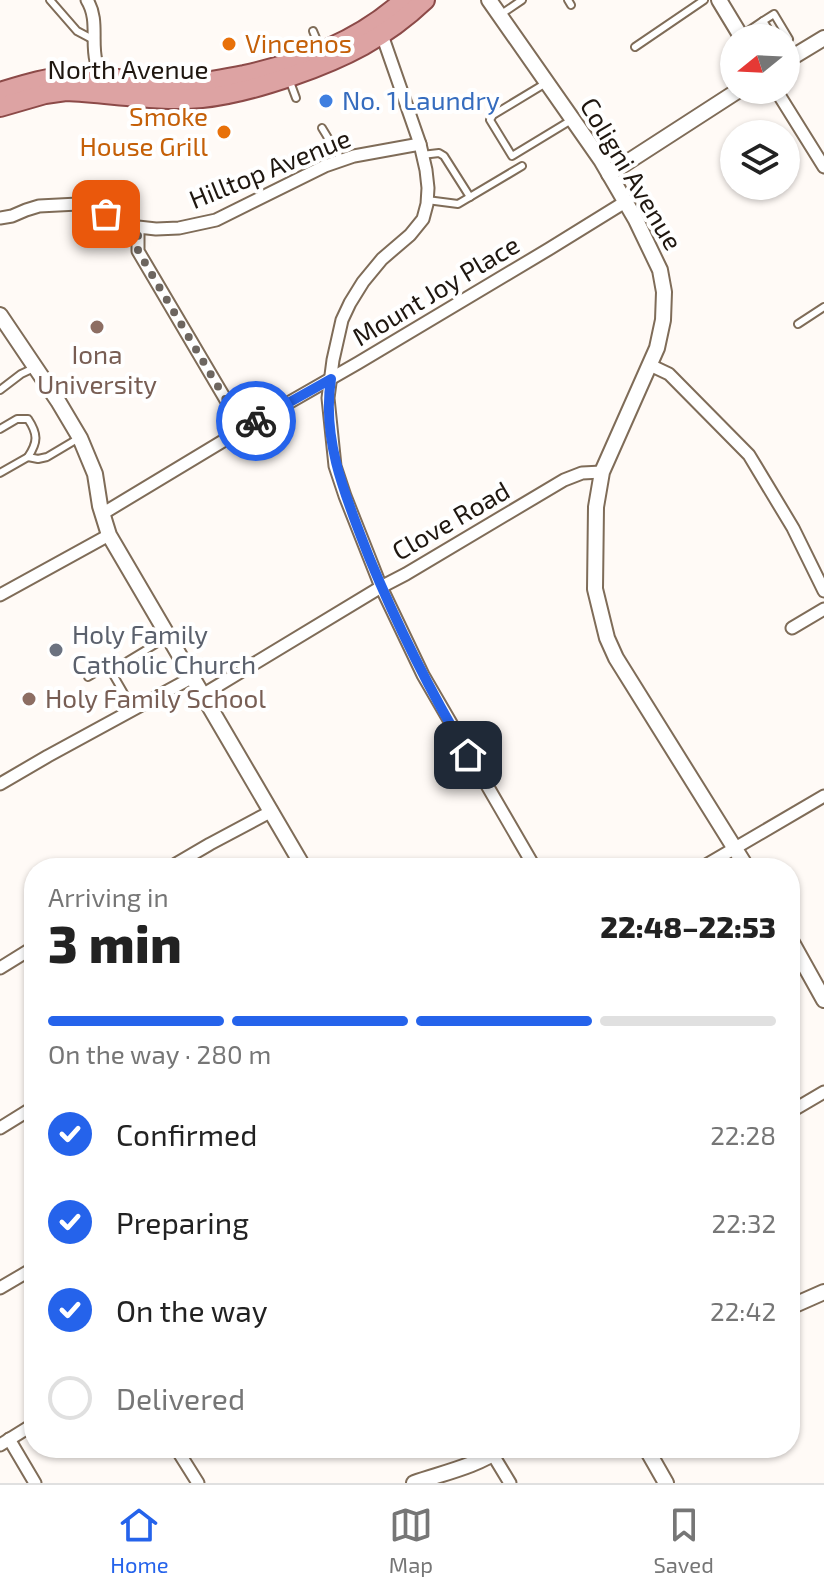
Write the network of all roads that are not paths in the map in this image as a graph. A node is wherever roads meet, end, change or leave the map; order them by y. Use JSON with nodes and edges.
{"nodes":[{"id":1,"x":50,"y":0,"type":"edge"},
{"id":2,"x":87,"y":0,"type":"edge"},
{"id":3,"x":403,"y":0,"type":"edge"},
{"id":4,"x":425,"y":0,"type":"edge"},
{"id":5,"x":489,"y":0,"type":"edge"},
{"id":6,"x":522,"y":0,"type":"edge"},
{"id":7,"x":704,"y":0,"type":"edge"},
{"id":8,"x":719,"y":0,"type":"edge"},
{"id":9,"x":500,"y":15,"type":"junction"},
{"id":10,"x":763,"y":21,"type":"junction"},
{"id":11,"x":734,"y":24,"type":"edge"},
{"id":12,"x":759,"y":24,"type":"edge"},
{"id":13,"x":765,"y":24,"type":"edge"},
{"id":14,"x":780,"y":24,"type":"edge"},
{"id":15,"x":378,"y":28,"type":"junction"},
{"id":16,"x":313,"y":31,"type":"dead end"},
{"id":17,"x":824,"y":38,"type":"edge"},
{"id":18,"x":95,"y":40,"type":"junction"},
{"id":19,"x":635,"y":47,"type":"dead end"},
{"id":20,"x":322,"y":52,"type":"junction"},
{"id":21,"x":800,"y":52,"type":"edge"},
{"id":22,"x":288,"y":77,"type":"junction"},
{"id":23,"x":547,"y":83,"type":"junction"},
{"id":24,"x":101,"y":85,"type":"junction"},
{"id":25,"x":0,"y":92,"type":"edge"},
{"id":26,"x":184,"y":98,"type":"junction"},
{"id":27,"x":296,"y":98,"type":"dead end"},
{"id":28,"x":720,"y":102,"type":"edge"},
{"id":29,"x":785,"y":104,"type":"edge"},
{"id":30,"x":0,"y":107,"type":"edge"},
{"id":31,"x":187,"y":119,"type":"dead end"},
{"id":32,"x":573,"y":119,"type":"junction"},
{"id":33,"x":322,"y":128,"type":"dead end"},
{"id":34,"x":421,"y":150,"type":"junction"},
{"id":35,"x":342,"y":161,"type":"junction"},
{"id":36,"x":522,"y":166,"type":"dead end"},
{"id":37,"x":824,"y":167,"type":"edge"},
{"id":38,"x":609,"y":174,"type":"junction"},
{"id":39,"x":470,"y":197,"type":"junction"},
{"id":40,"x":427,"y":200,"type":"junction"},
{"id":41,"x":625,"y":202,"type":"junction"},
{"id":42,"x":0,"y":218,"type":"edge"},
{"id":43,"x":138,"y":227,"type":"junction"},
{"id":44,"x":824,"y":307,"type":"edge"},
{"id":45,"x":0,"y":315,"type":"edge"},
{"id":46,"x":798,"y":324,"type":"dead end"},
{"id":47,"x":650,"y":365,"type":"junction"},
{"id":48,"x":36,"y":367,"type":"junction"},
{"id":49,"x":331,"y":379,"type":"junction"},
{"id":50,"x":1,"y":387,"type":"edge"},
{"id":51,"x":0,"y":429,"type":"edge"},
{"id":52,"x":243,"y":429,"type":"junction"},
{"id":53,"x":80,"y":438,"type":"junction"},
{"id":54,"x":28,"y":457,"type":"junction"},
{"id":55,"x":602,"y":472,"type":"junction"},
{"id":56,"x":0,"y":473,"type":"edge"},
{"id":57,"x":102,"y":514,"type":"junction"},
{"id":58,"x":109,"y":535,"type":"junction"},
{"id":59,"x":381,"y":587,"type":"junction"},
{"id":60,"x":824,"y":591,"type":"edge"},
{"id":61,"x":0,"y":595,"type":"edge"},
{"id":62,"x":824,"y":609,"type":"edge"},
{"id":63,"x":792,"y":628,"type":"dead end"},
{"id":64,"x":169,"y":636,"type":"junction"},
{"id":65,"x":111,"y":671,"type":"junction"},
{"id":66,"x":88,"y":677,"type":"dead end"},
{"id":67,"x":193,"y":677,"type":"junction"},
{"id":68,"x":204,"y":694,"type":"junction"},
{"id":69,"x":133,"y":709,"type":"junction"},
{"id":70,"x":0,"y":784,"type":"edge"},
{"id":71,"x":824,"y":796,"type":"edge"},
{"id":72,"x":272,"y":811,"type":"junction"},
{"id":73,"x":736,"y":848,"type":"junction"},
{"id":74,"x":187,"y":858,"type":"edge"},
{"id":75,"x":298,"y":858,"type":"edge"},
{"id":76,"x":529,"y":858,"type":"edge"},
{"id":77,"x":718,"y":858,"type":"edge"},
{"id":78,"x":742,"y":858,"type":"edge"},
{"id":79,"x":24,"y":953,"type":"edge"},
{"id":80,"x":800,"y":956,"type":"edge"},
{"id":81,"x":0,"y":968,"type":"edge"},
{"id":82,"x":824,"y":1000,"type":"edge"},
{"id":83,"x":824,"y":1092,"type":"edge"},
{"id":84,"x":800,"y":1106,"type":"edge"},
{"id":85,"x":24,"y":1113,"type":"edge"},
{"id":86,"x":0,"y":1128,"type":"edge"},
{"id":87,"x":24,"y":1274,"type":"edge"},
{"id":88,"x":0,"y":1288,"type":"edge"},
{"id":89,"x":824,"y":1292,"type":"edge"},
{"id":90,"x":800,"y":1303,"type":"edge"},
{"id":91,"x":24,"y":1430,"type":"edge"},
{"id":92,"x":4,"y":1442,"type":"edge"},
{"id":93,"x":182,"y":1458,"type":"edge"},
{"id":94,"x":480,"y":1458,"type":"edge"},
{"id":95,"x":501,"y":1458,"type":"edge"},
{"id":96,"x":652,"y":1458,"type":"edge"},
{"id":97,"x":35,"y":1483,"type":"edge"},
{"id":98,"x":198,"y":1483,"type":"edge"},
{"id":99,"x":414,"y":1483,"type":"edge"},
{"id":100,"x":510,"y":1483,"type":"edge"},
{"id":101,"x":666,"y":1483,"type":"edge"}],
"edges":[{"from":1,"to":18,"type":"lane"},
{"from":2,"to":18,"type":"street"},
{"from":3,"to":15,"type":"main road","name":"North Avenue"},
{"from":4,"to":15,"type":"main road","name":"North Avenue"},
{"from":5,"to":9,"type":"street","name":"Coligni Avenue"},
{"from":6,"to":9,"type":"lane"},
{"from":7,"to":19,"type":"lane"},
{"from":8,"to":11,"type":"street"},
{"from":9,"to":23,"type":"street","name":"Coligni Avenue"},
{"from":10,"to":12,"type":"lane"},
{"from":10,"to":13,"type":"lane"},
{"from":10,"to":14,"type":"lane"},
{"from":15,"to":20,"type":"main road","name":"North Avenue"},
{"from":15,"to":22,"type":"main road","name":"North Avenue"},
{"from":15,"to":34,"type":"street"},
{"from":16,"to":20,"type":"lane"},
{"from":17,"to":21,"type":"street"},
{"from":18,"to":24,"type":"street"},
{"from":20,"to":24,"type":"main road","name":"North Avenue"},
{"from":22,"to":26,"type":"main road","name":"North Avenue"},
{"from":22,"to":27,"type":"lane"},
{"from":23,"to":32,"type":"street","name":"Coligni Avenue"},
{"from":23,"to":32,"type":"lane"},
{"from":24,"to":25,"type":"main road","name":"North Avenue"},
{"from":24,"to":26,"type":"main road","name":"North Avenue"},
{"from":24,"to":30,"type":"main road","name":"North Avenue"},
{"from":26,"to":31,"type":"lane"},
{"from":28,"to":38,"type":"street"},
{"from":29,"to":37,"type":"street"},
{"from":32,"to":38,"type":"street","name":"Coligni Avenue"},
{"from":33,"to":35,"type":"lane"},
{"from":34,"to":35,"type":"street","name":"Hilltop Avenue"},
{"from":34,"to":39,"type":"lane"},
{"from":34,"to":40,"type":"street"},
{"from":35,"to":43,"type":"street","name":"Hilltop Avenue"},
{"from":36,"to":39,"type":"lane"},
{"from":38,"to":41,"type":"street","name":"Coligni Avenue"},
{"from":39,"to":40,"type":"lane"},
{"from":40,"to":49,"type":"street"},
{"from":41,"to":47,"type":"street","name":"Coligni Avenue"},
{"from":41,"to":49,"type":"street","name":"Mount Joy Place"},
{"from":42,"to":43,"type":"street","name":"Hilltop Avenue"},
{"from":43,"to":52,"type":"street"},
{"from":44,"to":46,"type":"lane"},
{"from":45,"to":48,"type":"street"},
{"from":47,"to":55,"type":"street","name":"Coligni Avenue"},
{"from":47,"to":60,"type":"street"},
{"from":48,"to":50,"type":"lane"},
{"from":48,"to":53,"type":"street"},
{"from":49,"to":52,"type":"street","name":"Mount Joy Place"},
{"from":49,"to":59,"type":"street"},
{"from":51,"to":54,"type":"lane"},
{"from":52,"to":57,"type":"street","name":"Mount Joy Place"},
{"from":53,"to":54,"type":"lane"},
{"from":53,"to":57,"type":"street"},
{"from":54,"to":56,"type":"lane"},
{"from":55,"to":59,"type":"street","name":"Clove Road"},
{"from":55,"to":73,"type":"street","name":"Coligni Avenue"},
{"from":57,"to":58,"type":"street"},
{"from":58,"to":61,"type":"street"},
{"from":58,"to":64,"type":"street"},
{"from":59,"to":68,"type":"street","name":"Clove Road"},
{"from":59,"to":76,"type":"street"},
{"from":62,"to":63,"type":"street"},
{"from":64,"to":65,"type":"lane"},
{"from":64,"to":67,"type":"street"},
{"from":65,"to":66,"type":"lane"},
{"from":65,"to":69,"type":"lane"},
{"from":67,"to":68,"type":"street"},
{"from":67,"to":69,"type":"street"},
{"from":68,"to":72,"type":"street"},
{"from":69,"to":70,"type":"street"},
{"from":71,"to":73,"type":"street"},
{"from":72,"to":74,"type":"street"},
{"from":72,"to":75,"type":"street"},
{"from":73,"to":77,"type":"street"},
{"from":73,"to":78,"type":"street","name":"Coligni Avenue"},
{"from":79,"to":81,"type":"street"},
{"from":80,"to":82,"type":"street"},
{"from":83,"to":84,"type":"street"},
{"from":85,"to":86,"type":"street"},
{"from":87,"to":88,"type":"street"},
{"from":89,"to":90,"type":"street"},
{"from":91,"to":92,"type":"street"},
{"from":92,"to":97,"type":"street"},
{"from":93,"to":98,"type":"street"},
{"from":94,"to":99,"type":"street"},
{"from":95,"to":100,"type":"street"},
{"from":96,"to":101,"type":"street"}]}
